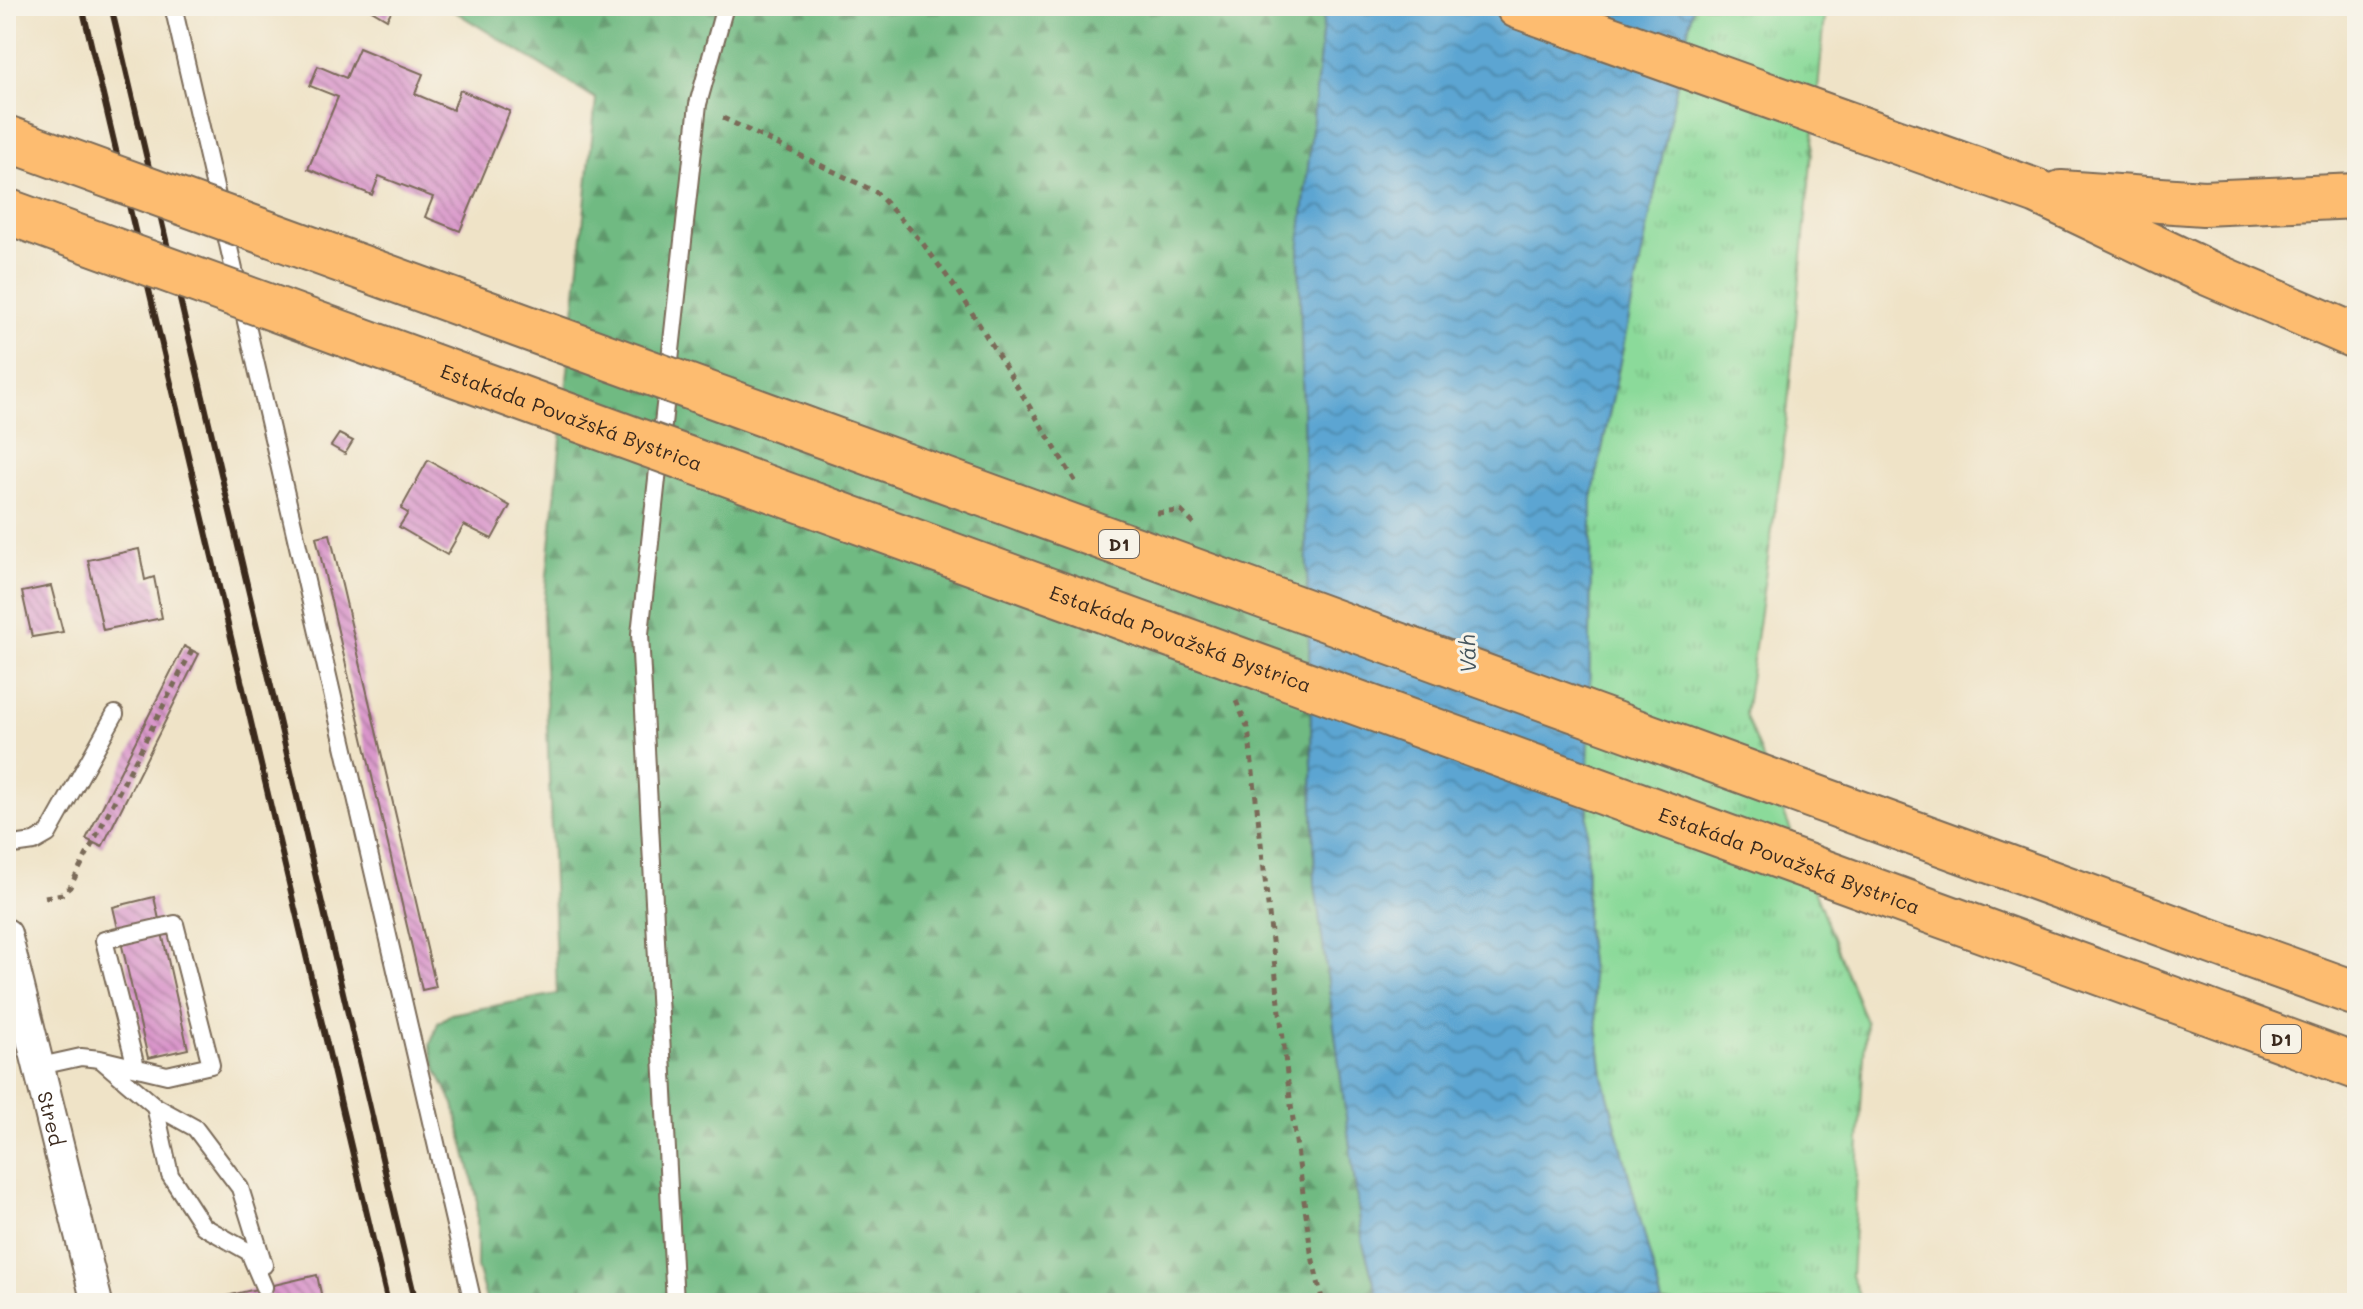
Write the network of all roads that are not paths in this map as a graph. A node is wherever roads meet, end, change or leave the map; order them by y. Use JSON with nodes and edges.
{"nodes":[{"id":1,"x":173,"y":6,"type":"edge"},
{"id":2,"x":725,"y":6,"type":"edge"},
{"id":3,"x":1518,"y":6,"type":"edge"},
{"id":4,"x":6,"y":138,"type":"edge"},
{"id":5,"x":2038,"y":192,"type":"junction"},
{"id":6,"x":2357,"y":196,"type":"edge"},
{"id":7,"x":6,"y":211,"type":"edge"},
{"id":8,"x":2357,"y":337,"type":"edge"},
{"id":9,"x":115,"y":714,"type":"dead end"},
{"id":10,"x":6,"y":846,"type":"edge"},
{"id":11,"x":6,"y":934,"type":"edge"},
{"id":12,"x":2357,"y":994,"type":"edge"},
{"id":13,"x":100,"y":1059,"type":"junction"},
{"id":14,"x":36,"y":1067,"type":"junction"},
{"id":15,"x":136,"y":1067,"type":"junction"},
{"id":16,"x":2357,"y":1067,"type":"edge"},
{"id":17,"x":155,"y":1106,"type":"junction"},
{"id":18,"x":97,"y":1303,"type":"edge"},
{"id":19,"x":473,"y":1303,"type":"edge"},
{"id":20,"x":675,"y":1303,"type":"edge"}],
"edges":[{"from":1,"to":19,"type":"lane"},
{"from":2,"to":20,"type":"lane"},
{"from":3,"to":5,"type":"highway"},
{"from":4,"to":12,"type":"highway","number":"D1","bridge":true},
{"from":5,"to":6,"type":"highway"},
{"from":5,"to":8,"type":"highway"},
{"from":7,"to":16,"type":"highway","name":"Estakáda Považská Bystrica","number":"D1","bridge":true},
{"from":9,"to":10,"type":"lane"},
{"from":11,"to":14,"type":"street","name":"Stred"},
{"from":13,"to":14,"type":"lane"},
{"from":13,"to":15,"type":"lane"},
{"from":13,"to":17,"type":"lane"},
{"from":14,"to":18,"type":"street","name":"Stred"},
{"from":15,"to":15,"type":"lane"},
{"from":17,"to":17,"type":"lane"}]}
